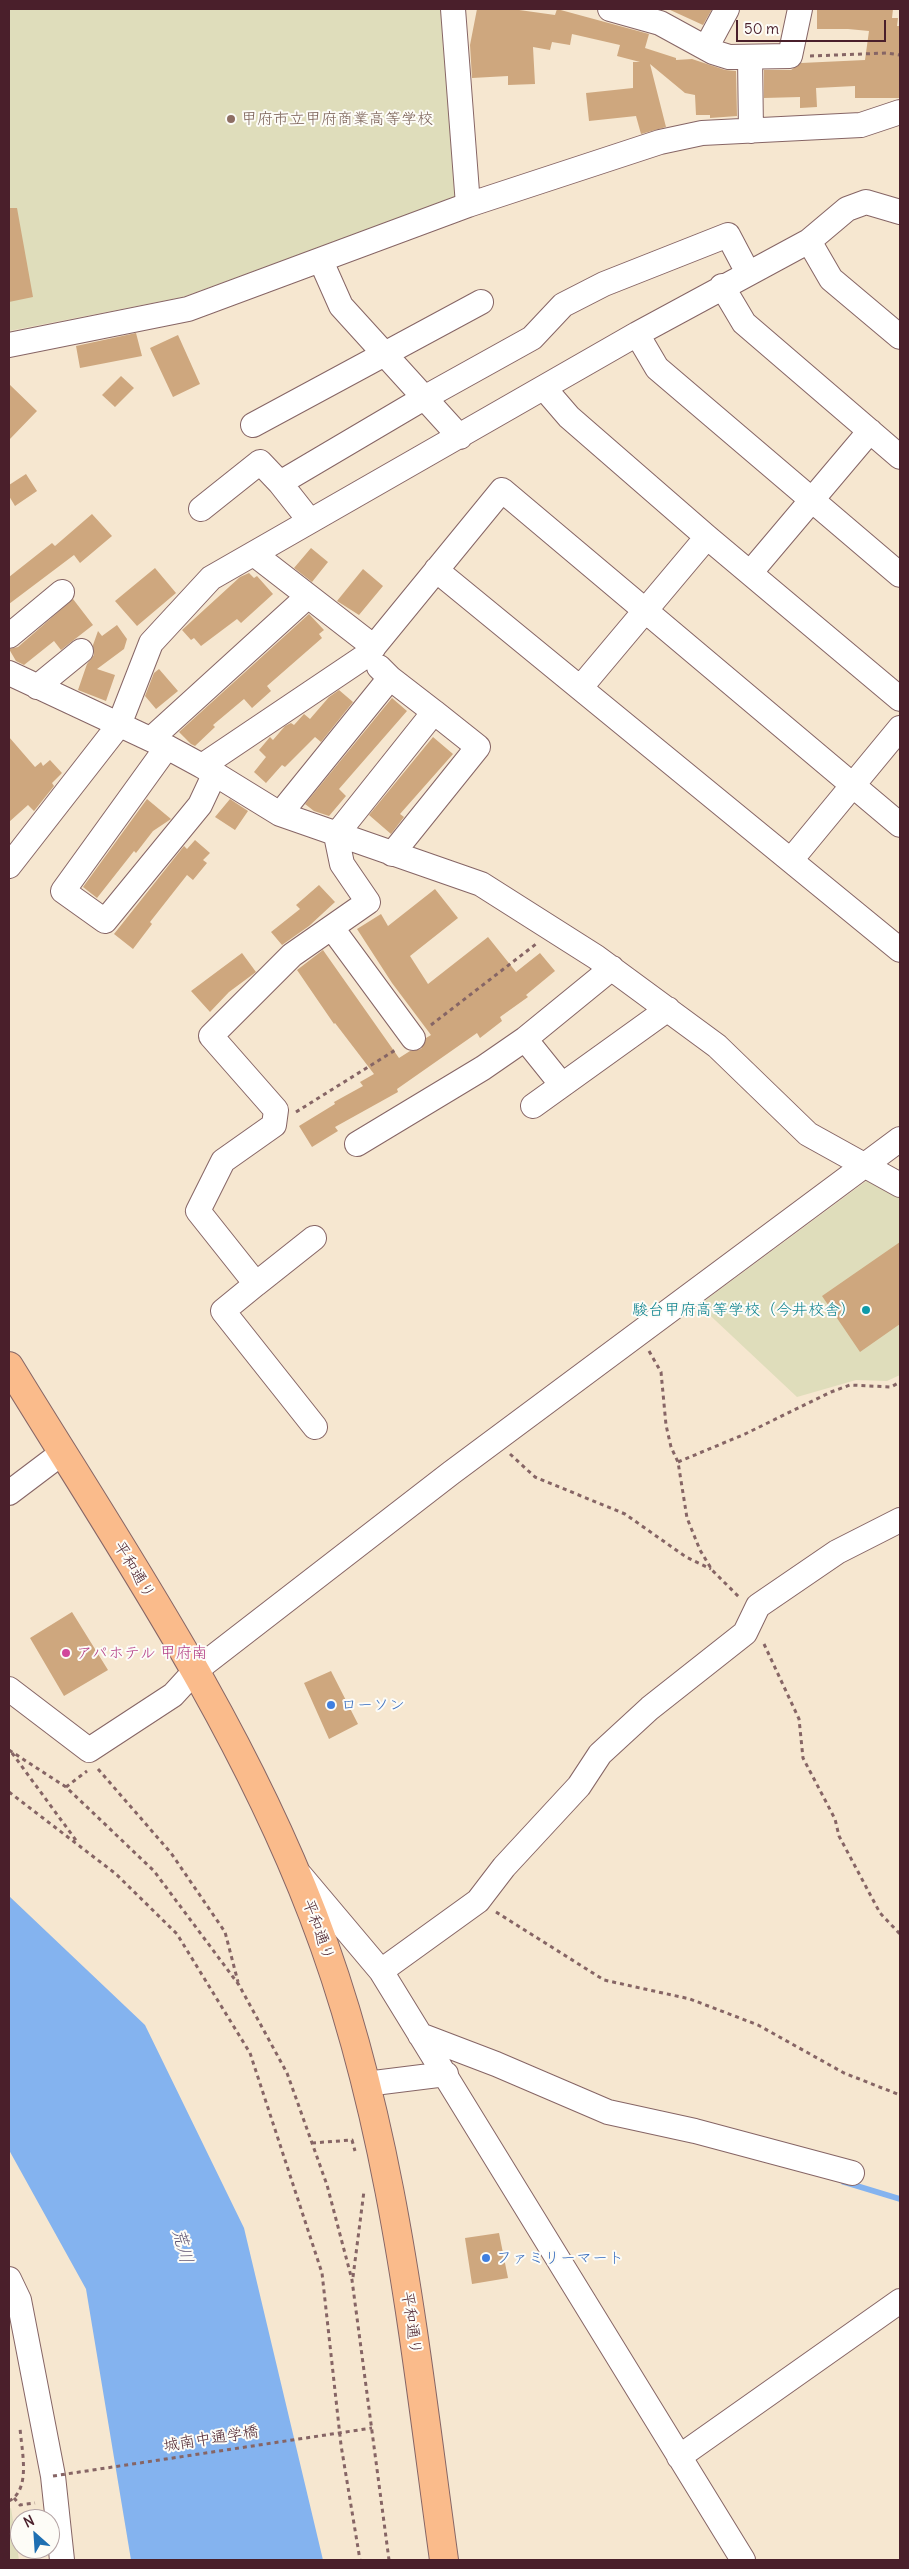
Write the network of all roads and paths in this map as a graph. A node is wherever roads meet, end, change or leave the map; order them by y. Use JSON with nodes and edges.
{"nodes":[{"id":1,"x":453,"y":9,"type":"edge"},
{"id":2,"x":610,"y":9,"type":"edge"},
{"id":3,"x":727,"y":9,"type":"edge"},
{"id":4,"x":800,"y":9,"type":"edge"},
{"id":5,"x":706,"y":48,"type":"junction"},
{"id":6,"x":790,"y":56,"type":"junction"},
{"id":7,"x":900,"y":56,"type":"edge"},
{"id":8,"x":750,"y":57,"type":"junction"},
{"id":9,"x":900,"y":112,"type":"edge"},
{"id":10,"x":751,"y":131,"type":"junction"},
{"id":11,"x":468,"y":205,"type":"junction"},
{"id":12,"x":900,"y":212,"type":"edge"},
{"id":13,"x":809,"y":241,"type":"junction"},
{"id":14,"x":321,"y":261,"type":"junction"},
{"id":15,"x":748,"y":273,"type":"junction"},
{"id":16,"x":722,"y":286,"type":"junction"},
{"id":17,"x":481,"y":302,"type":"dead end"},
{"id":18,"x":637,"y":334,"type":"junction"},
{"id":19,"x":900,"y":338,"type":"edge"},
{"id":20,"x":9,"y":345,"type":"edge"},
{"id":21,"x":385,"y":355,"type":"junction"},
{"id":22,"x":544,"y":388,"type":"junction"},
{"id":23,"x":424,"y":398,"type":"junction"},
{"id":24,"x":253,"y":425,"type":"dead end"},
{"id":25,"x":870,"y":431,"type":"junction"},
{"id":26,"x":460,"y":437,"type":"junction"},
{"id":27,"x":900,"y":457,"type":"edge"},
{"id":28,"x":280,"y":483,"type":"junction"},
{"id":29,"x":811,"y":499,"type":"junction"},
{"id":30,"x":201,"y":508,"type":"dead end"},
{"id":31,"x":310,"y":521,"type":"junction"},
{"id":32,"x":707,"y":537,"type":"junction"},
{"id":33,"x":254,"y":554,"type":"junction"},
{"id":34,"x":436,"y":570,"type":"junction"},
{"id":35,"x":750,"y":573,"type":"junction"},
{"id":36,"x":900,"y":575,"type":"edge"},
{"id":37,"x":62,"y":592,"type":"dead end"},
{"id":38,"x":306,"y":597,"type":"junction"},
{"id":39,"x":645,"y":609,"type":"junction"},
{"id":40,"x":9,"y":636,"type":"edge"},
{"id":41,"x":370,"y":651,"type":"junction"},
{"id":42,"x":82,"y":652,"type":"dead end"},
{"id":43,"x":9,"y":673,"type":"edge"},
{"id":44,"x":390,"y":678,"type":"junction"},
{"id":45,"x":37,"y":687,"type":"junction"},
{"id":46,"x":581,"y":687,"type":"junction"},
{"id":47,"x":900,"y":699,"type":"edge"},
{"id":48,"x":434,"y":712,"type":"junction"},
{"id":49,"x":119,"y":725,"type":"junction"},
{"id":50,"x":900,"y":728,"type":"edge"},
{"id":51,"x":159,"y":743,"type":"junction"},
{"id":52,"x":208,"y":770,"type":"junction"},
{"id":53,"x":853,"y":785,"type":"junction"},
{"id":54,"x":280,"y":814,"type":"junction"},
{"id":55,"x":900,"y":825,"type":"edge"},
{"id":56,"x":336,"y":835,"type":"junction"},
{"id":57,"x":392,"y":854,"type":"junction"},
{"id":58,"x":791,"y":860,"type":"junction"},
{"id":59,"x":9,"y":866,"type":"edge"},
{"id":60,"x":332,"y":928,"type":"junction"},
{"id":61,"x":900,"y":950,"type":"edge"},
{"id":62,"x":612,"y":968,"type":"junction"},
{"id":63,"x":668,"y":1009,"type":"junction"},
{"id":64,"x":413,"y":1038,"type":"dead end"},
{"id":65,"x":525,"y":1039,"type":"junction"},
{"id":66,"x":562,"y":1085,"type":"junction"},
{"id":67,"x":533,"y":1106,"type":"dead end"},
{"id":68,"x":900,"y":1139,"type":"edge"},
{"id":69,"x":356,"y":1144,"type":"dead end"},
{"id":70,"x":864,"y":1166,"type":"junction"},
{"id":71,"x":900,"y":1185,"type":"edge"},
{"id":72,"x":314,"y":1238,"type":"dead end"},
{"id":73,"x":256,"y":1284,"type":"junction"},
{"id":74,"x":639,"y":1334,"type":"junction"},
{"id":75,"x":9,"y":1366,"type":"edge"},
{"id":76,"x":900,"y":1382,"type":"edge"},
{"id":77,"x":315,"y":1427,"type":"dead end"},
{"id":78,"x":495,"y":1440,"type":"junction"},
{"id":79,"x":62,"y":1453,"type":"junction"},
{"id":80,"x":678,"y":1462,"type":"junction"},
{"id":81,"x":9,"y":1493,"type":"edge"},
{"id":82,"x":900,"y":1520,"type":"edge"},
{"id":83,"x":712,"y":1570,"type":"junction"},
{"id":84,"x":752,"y":1619,"type":"junction"},
{"id":85,"x":195,"y":1671,"type":"junction"},
{"id":86,"x":9,"y":1688,"type":"edge"},
{"id":87,"x":9,"y":1750,"type":"edge"},
{"id":88,"x":66,"y":1786,"type":"junction"},
{"id":89,"x":9,"y":1792,"type":"edge"},
{"id":90,"x":80,"y":1846,"type":"junction"},
{"id":91,"x":295,"y":1869,"type":"junction"},
{"id":92,"x":478,"y":1901,"type":"junction"},
{"id":93,"x":900,"y":1934,"type":"edge"},
{"id":94,"x":381,"y":1971,"type":"junction"},
{"id":95,"x":239,"y":1985,"type":"junction"},
{"id":96,"x":420,"y":2035,"type":"junction"},
{"id":97,"x":446,"y":2074,"type":"junction"},
{"id":98,"x":366,"y":2084,"type":"junction"},
{"id":99,"x":900,"y":2095,"type":"edge"},
{"id":100,"x":312,"y":2142,"type":"junction"},
{"id":101,"x":357,"y":2158,"type":"dead end"},
{"id":102,"x":852,"y":2173,"type":"dead end"},
{"id":103,"x":365,"y":2185,"type":"dead end"},
{"id":104,"x":9,"y":2279,"type":"edge"},
{"id":105,"x":352,"y":2280,"type":"junction"},
{"id":106,"x":900,"y":2301,"type":"edge"},
{"id":107,"x":372,"y":2428,"type":"junction"},
{"id":108,"x":679,"y":2457,"type":"junction"},
{"id":109,"x":53,"y":2476,"type":"junction"},
{"id":110,"x":14,"y":2498,"type":"dead end"},
{"id":111,"x":20,"y":2505,"type":"dead end"},
{"id":112,"x":62,"y":2560,"type":"edge"},
{"id":113,"x":360,"y":2560,"type":"edge"},
{"id":114,"x":389,"y":2560,"type":"edge"},
{"id":115,"x":444,"y":2560,"type":"edge"},
{"id":116,"x":743,"y":2560,"type":"edge"}],
"edges":[{"from":1,"to":11,"type":"street"},
{"from":2,"to":5,"type":"street"},
{"from":3,"to":5,"type":"street"},
{"from":4,"to":6,"type":"street"},
{"from":5,"to":8,"type":"street"},
{"from":6,"to":7,"type":"path"},
{"from":6,"to":8,"type":"street"},
{"from":8,"to":10,"type":"street"},
{"from":9,"to":10,"type":"street"},
{"from":10,"to":11,"type":"street"},
{"from":11,"to":14,"type":"street"},
{"from":12,"to":13,"type":"street"},
{"from":13,"to":15,"type":"street"},
{"from":13,"to":19,"type":"street"},
{"from":14,"to":20,"type":"street"},
{"from":14,"to":21,"type":"street"},
{"from":15,"to":16,"type":"street"},
{"from":15,"to":23,"type":"street"},
{"from":16,"to":18,"type":"street"},
{"from":16,"to":25,"type":"street"},
{"from":17,"to":21,"type":"street"},
{"from":18,"to":22,"type":"street"},
{"from":18,"to":29,"type":"street"},
{"from":21,"to":23,"type":"street"},
{"from":21,"to":24,"type":"street"},
{"from":22,"to":26,"type":"street"},
{"from":22,"to":32,"type":"street"},
{"from":23,"to":26,"type":"street"},
{"from":23,"to":28,"type":"street"},
{"from":25,"to":27,"type":"street"},
{"from":25,"to":29,"type":"street"},
{"from":26,"to":31,"type":"street"},
{"from":28,"to":30,"type":"street"},
{"from":28,"to":31,"type":"street"},
{"from":29,"to":35,"type":"street"},
{"from":29,"to":36,"type":"street"},
{"from":31,"to":33,"type":"street"},
{"from":32,"to":35,"type":"street"},
{"from":32,"to":39,"type":"street"},
{"from":33,"to":38,"type":"street"},
{"from":33,"to":49,"type":"street"},
{"from":34,"to":39,"type":"street"},
{"from":34,"to":41,"type":"street"},
{"from":34,"to":46,"type":"street"},
{"from":35,"to":47,"type":"street"},
{"from":37,"to":40,"type":"street"},
{"from":38,"to":41,"type":"street"},
{"from":38,"to":51,"type":"street"},
{"from":39,"to":46,"type":"street"},
{"from":39,"to":53,"type":"street"},
{"from":41,"to":44,"type":"street"},
{"from":41,"to":52,"type":"street"},
{"from":42,"to":45,"type":"street"},
{"from":43,"to":45,"type":"street"},
{"from":44,"to":48,"type":"street"},
{"from":44,"to":54,"type":"street"},
{"from":45,"to":49,"type":"street"},
{"from":46,"to":58,"type":"street"},
{"from":48,"to":56,"type":"street"},
{"from":48,"to":57,"type":"street"},
{"from":49,"to":51,"type":"street"},
{"from":49,"to":59,"type":"street"},
{"from":50,"to":53,"type":"street"},
{"from":51,"to":52,"type":"street"},
{"from":51,"to":52,"type":"street"},
{"from":52,"to":54,"type":"street"},
{"from":53,"to":55,"type":"street"},
{"from":53,"to":58,"type":"street"},
{"from":54,"to":56,"type":"street"},
{"from":56,"to":57,"type":"street"},
{"from":56,"to":60,"type":"street"},
{"from":57,"to":62,"type":"street"},
{"from":58,"to":61,"type":"street"},
{"from":60,"to":64,"type":"street"},
{"from":60,"to":73,"type":"street"},
{"from":62,"to":63,"type":"street"},
{"from":62,"to":65,"type":"street"},
{"from":63,"to":66,"type":"street"},
{"from":63,"to":70,"type":"street"},
{"from":65,"to":66,"type":"street"},
{"from":65,"to":69,"type":"street"},
{"from":66,"to":67,"type":"street"},
{"from":68,"to":70,"type":"street"},
{"from":70,"to":71,"type":"street"},
{"from":70,"to":74,"type":"street"},
{"from":72,"to":73,"type":"street"},
{"from":73,"to":77,"type":"street"},
{"from":74,"to":78,"type":"street"},
{"from":74,"to":80,"type":"path"},
{"from":75,"to":79,"type":"highway","name":"平和通り"},
{"from":76,"to":80,"type":"path"},
{"from":78,"to":83,"type":"path"},
{"from":78,"to":85,"type":"street"},
{"from":79,"to":81,"type":"street"},
{"from":79,"to":85,"type":"highway","name":"平和通り"},
{"from":80,"to":83,"type":"path"},
{"from":82,"to":84,"type":"street"},
{"from":83,"to":84,"type":"path"},
{"from":84,"to":92,"type":"street"},
{"from":84,"to":93,"type":"path"},
{"from":85,"to":86,"type":"street"},
{"from":85,"to":91,"type":"highway","name":"平和通り"},
{"from":87,"to":88,"type":"path"},
{"from":87,"to":90,"type":"path"},
{"from":88,"to":95,"type":"path"},
{"from":88,"to":95,"type":"path"},
{"from":89,"to":90,"type":"path"},
{"from":90,"to":113,"type":"path"},
{"from":91,"to":94,"type":"street"},
{"from":91,"to":98,"type":"highway","name":"平和通り"},
{"from":92,"to":94,"type":"street"},
{"from":92,"to":99,"type":"path"},
{"from":94,"to":96,"type":"street"},
{"from":95,"to":100,"type":"path"},
{"from":96,"to":97,"type":"street"},
{"from":96,"to":102,"type":"street"},
{"from":97,"to":98,"type":"street"},
{"from":97,"to":108,"type":"street"},
{"from":98,"to":115,"type":"highway","name":"平和通り"},
{"from":100,"to":101,"type":"path"},
{"from":100,"to":105,"type":"path"},
{"from":103,"to":105,"type":"path"},
{"from":104,"to":109,"type":"street"},
{"from":105,"to":107,"type":"path"},
{"from":106,"to":108,"type":"street"},
{"from":107,"to":109,"type":"path","name":"城南中通学橋","bridge":true},
{"from":107,"to":114,"type":"path"},
{"from":108,"to":116,"type":"street"},
{"from":109,"to":112,"type":"street"},
{"from":110,"to":111,"type":"path"}]}
